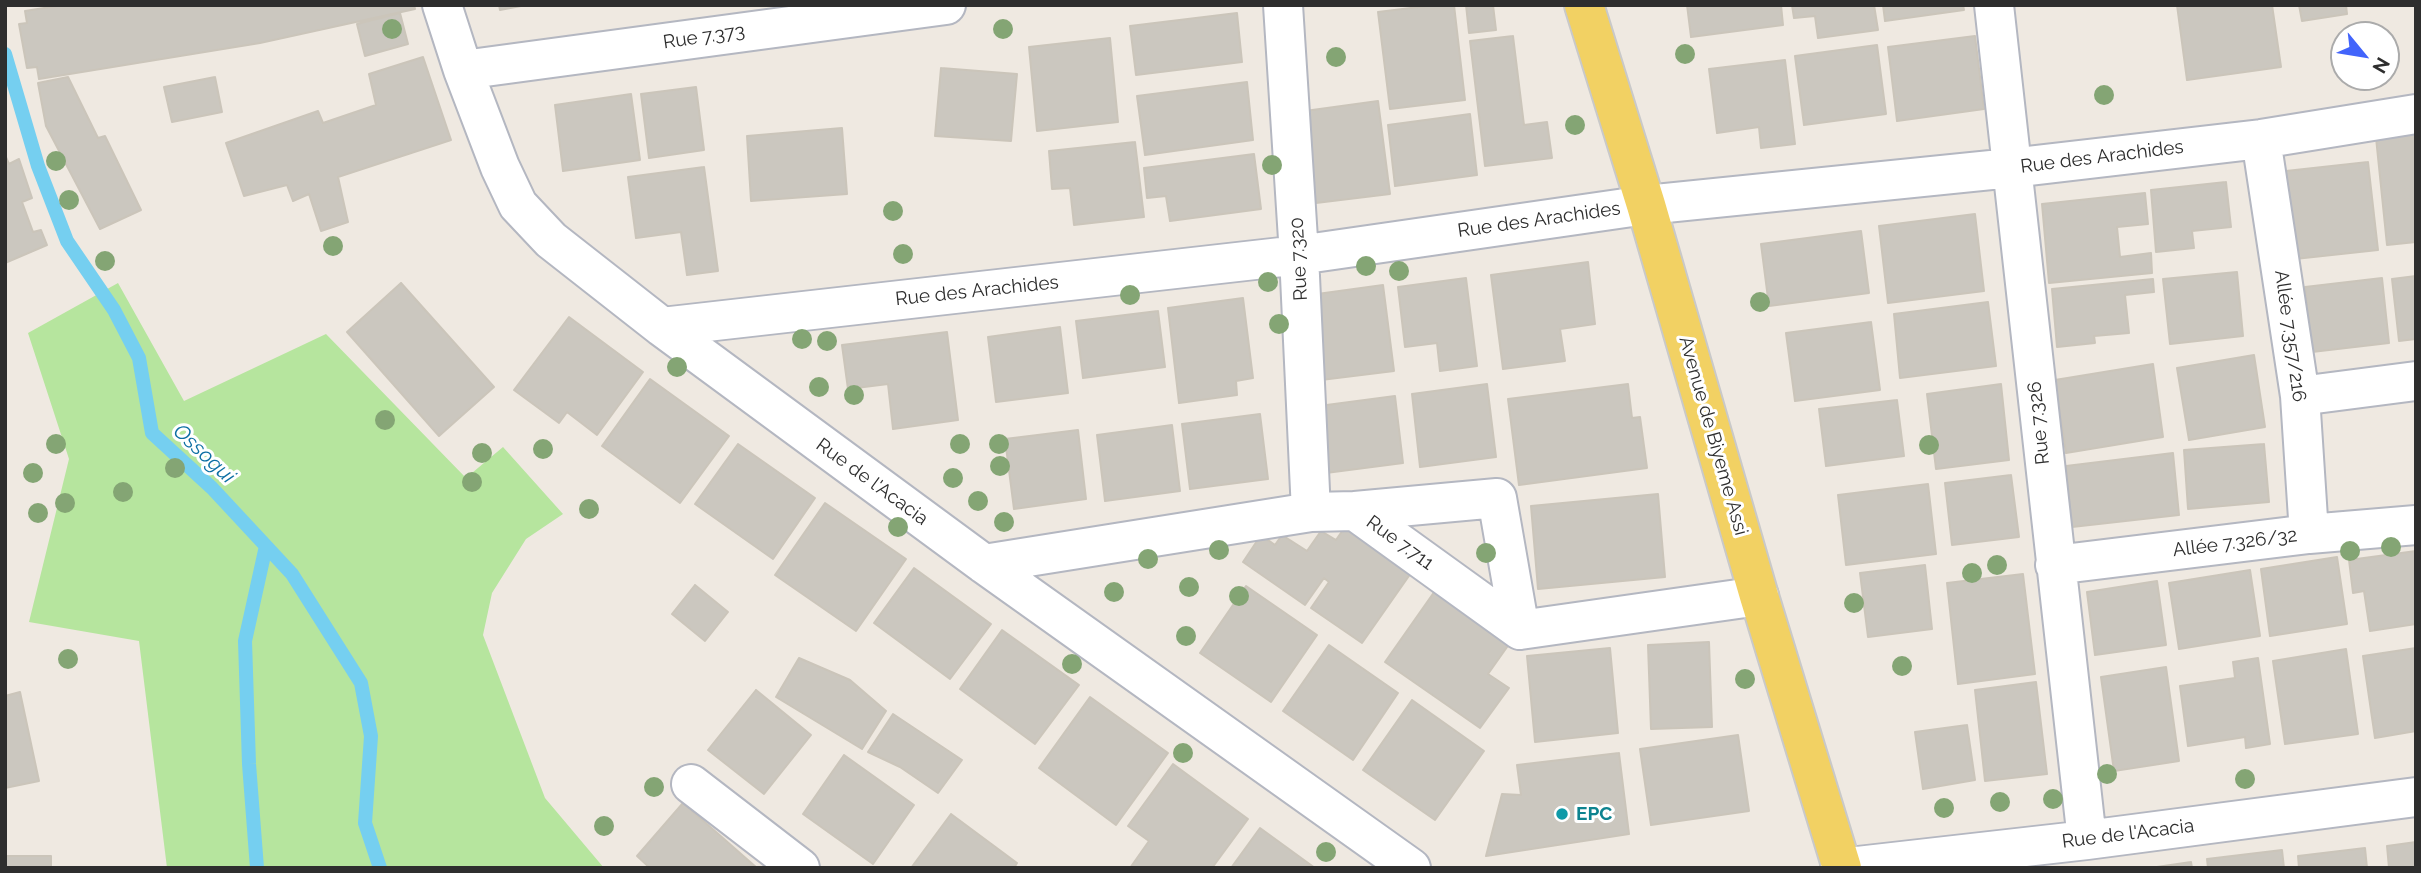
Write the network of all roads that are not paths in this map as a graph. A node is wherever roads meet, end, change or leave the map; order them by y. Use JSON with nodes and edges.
{"nodes":[{"id":1,"x":442,"y":5,"type":"edge"},
{"id":2,"x":946,"y":5,"type":"edge"},
{"id":3,"x":1283,"y":5,"type":"edge"},
{"id":4,"x":1584,"y":5,"type":"edge"},
{"id":5,"x":1994,"y":5,"type":"edge"},
{"id":6,"x":759,"y":17,"type":"edge"},
{"id":7,"x":463,"y":69,"type":"junction"},
{"id":8,"x":2416,"y":114,"type":"edge"},
{"id":9,"x":2261,"y":139,"type":"junction"},
{"id":10,"x":2011,"y":168,"type":"junction"},
{"id":11,"x":1646,"y":205,"type":"junction"},
{"id":12,"x":1299,"y":255,"type":"junction"},
{"id":13,"x":662,"y":327,"type":"junction"},
{"id":14,"x":2416,"y":381,"type":"edge"},
{"id":15,"x":2300,"y":396,"type":"junction"},
{"id":16,"x":1355,"y":511,"type":"junction"},
{"id":17,"x":1311,"y":512,"type":"junction"},
{"id":18,"x":2416,"y":525,"type":"edge"},
{"id":19,"x":2309,"y":534,"type":"junction"},
{"id":20,"x":984,"y":564,"type":"junction"},
{"id":21,"x":2055,"y":565,"type":"junction"},
{"id":22,"x":1759,"y":596,"type":"junction"},
{"id":23,"x":1520,"y":630,"type":"junction"},
{"id":24,"x":691,"y":784,"type":"dead end"},
{"id":25,"x":2416,"y":797,"type":"edge"},
{"id":26,"x":2087,"y":840,"type":"junction"},
{"id":27,"x":800,"y":868,"type":"edge"},
{"id":28,"x":1411,"y":868,"type":"edge"},
{"id":29,"x":1841,"y":868,"type":"edge"}],
"edges":[{"from":1,"to":7,"type":"street","name":"Rue de l'Acacia"},
{"from":2,"to":6,"type":"street","name":"Rue 7.373"},
{"from":3,"to":12,"type":"street","name":"Rue 7.320"},
{"from":4,"to":11,"type":"main road","name":"Avenue de Biyeme Assi"},
{"from":5,"to":10,"type":"street","name":"Rue 7.326"},
{"from":6,"to":7,"type":"street","name":"Rue 7.373"},
{"from":7,"to":13,"type":"street","name":"Rue de l'Acacia"},
{"from":8,"to":9,"type":"street","name":"Rue des Arachides"},
{"from":9,"to":10,"type":"street","name":"Rue des Arachides"},
{"from":9,"to":15,"type":"street","name":"Allée 7.357/216"},
{"from":10,"to":11,"type":"street","name":"Rue des Arachides"},
{"from":10,"to":21,"type":"street","name":"Rue 7.326"},
{"from":11,"to":12,"type":"street","name":"Rue des Arachides"},
{"from":11,"to":22,"type":"main road","name":"Avenue de Biyeme Assi"},
{"from":12,"to":13,"type":"street","name":"Rue des Arachides"},
{"from":12,"to":17,"type":"street","name":"Rue 7.320"},
{"from":13,"to":20,"type":"street","name":"Rue de l'Acacia"},
{"from":14,"to":15,"type":"street"},
{"from":15,"to":19,"type":"street","name":"Allée 7.357/216"},
{"from":16,"to":17,"type":"street","name":"Rue 7.711"},
{"from":16,"to":23,"type":"street","name":"Rue 7.711"},
{"from":16,"to":23,"type":"street"},
{"from":17,"to":20,"type":"street","name":"Rue 7.711"},
{"from":18,"to":19,"type":"street","name":"Allée 7.326/32"},
{"from":19,"to":21,"type":"street","name":"Allée 7.326/32"},
{"from":20,"to":28,"type":"street","name":"Rue de l'Acacia"},
{"from":21,"to":26,"type":"street","name":"Rue 7.326"},
{"from":22,"to":23,"type":"street"},
{"from":22,"to":29,"type":"main road","name":"Avenue de Biyeme Assi"},
{"from":24,"to":27,"type":"street"},
{"from":25,"to":26,"type":"street","name":"Rue de l'Acacia"},
{"from":26,"to":29,"type":"street","name":"Rue de l'Acacia"}]}
